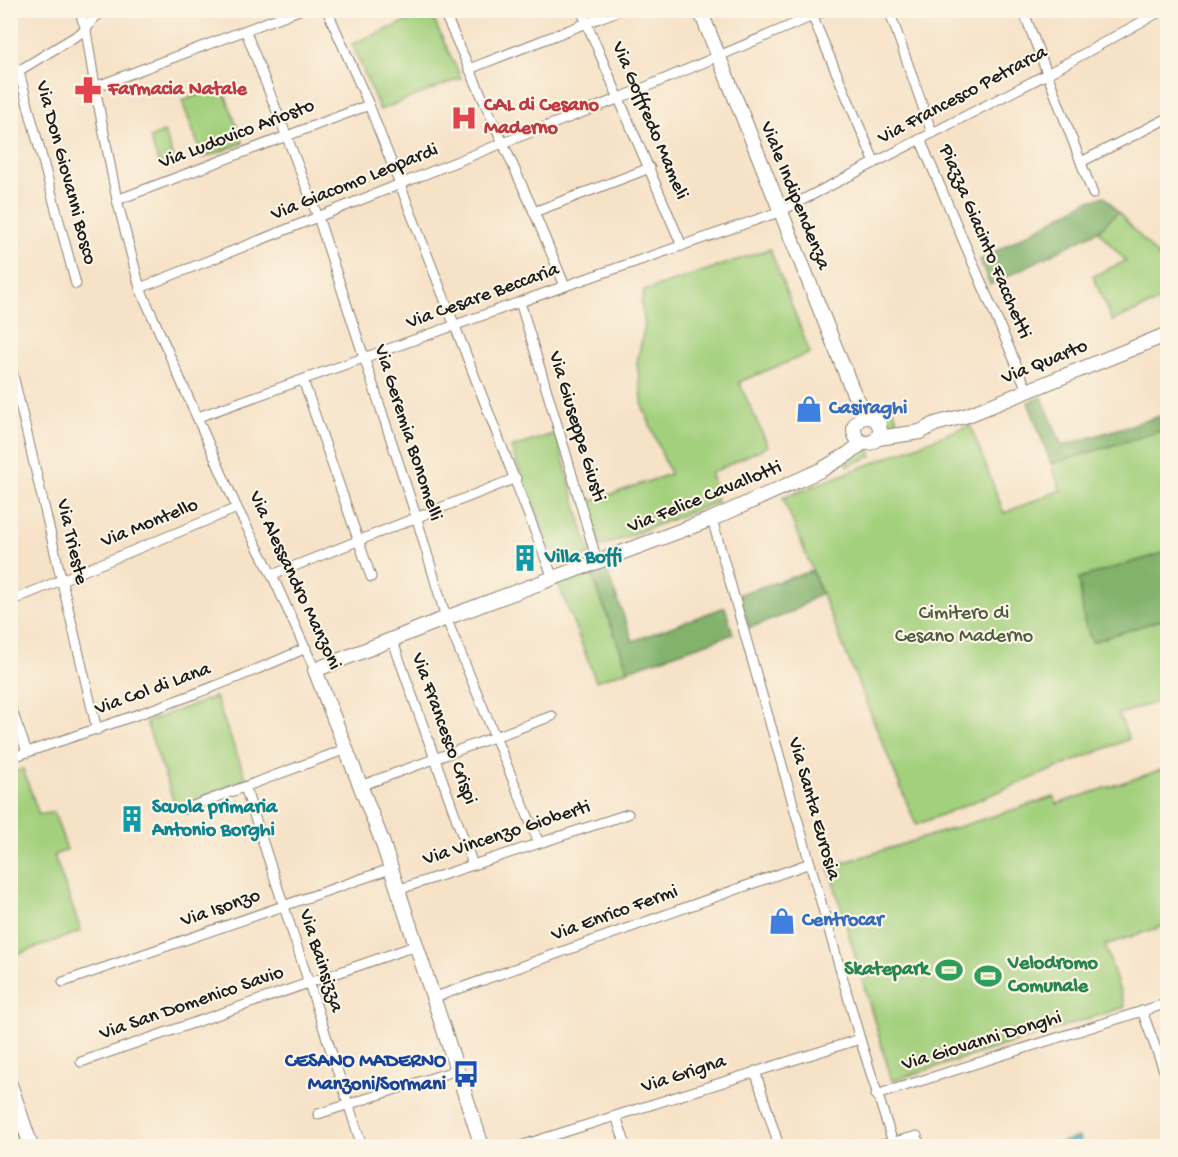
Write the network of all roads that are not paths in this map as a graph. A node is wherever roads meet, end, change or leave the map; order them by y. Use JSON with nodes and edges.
{"nodes":[{"id":1,"x":79,"y":10,"type":"edge"},
{"id":2,"x":104,"y":10,"type":"edge"},
{"id":3,"x":299,"y":10,"type":"edge"},
{"id":4,"x":327,"y":10,"type":"edge"},
{"id":5,"x":443,"y":10,"type":"edge"},
{"id":6,"x":581,"y":10,"type":"edge"},
{"id":7,"x":620,"y":10,"type":"edge"},
{"id":8,"x":700,"y":10,"type":"edge"},
{"id":9,"x":827,"y":10,"type":"edge"},
{"id":10,"x":889,"y":10,"type":"edge"},
{"id":11,"x":1023,"y":10,"type":"edge"},
{"id":12,"x":1163,"y":10,"type":"edge"},
{"id":13,"x":811,"y":13,"type":"edge"},
{"id":14,"x":586,"y":23,"type":"junction"},
{"id":15,"x":86,"y":30,"type":"junction"},
{"id":16,"x":246,"y":32,"type":"junction"},
{"id":17,"x":718,"y":58,"type":"junction"},
{"id":18,"x":469,"y":69,"type":"junction"},
{"id":19,"x":15,"y":74,"type":"edge"},
{"id":20,"x":1047,"y":74,"type":"junction"},
{"id":21,"x":95,"y":87,"type":"junction"},
{"id":22,"x":620,"y":98,"type":"junction"},
{"id":23,"x":369,"y":105,"type":"junction"},
{"id":24,"x":1167,"y":118,"type":"edge"},
{"id":25,"x":933,"y":133,"type":"junction"},
{"id":26,"x":287,"y":136,"type":"junction"},
{"id":27,"x":920,"y":139,"type":"junction"},
{"id":28,"x":503,"y":143,"type":"junction"},
{"id":29,"x":1081,"y":162,"type":"junction"},
{"id":30,"x":875,"y":163,"type":"junction"},
{"id":31,"x":650,"y":168,"type":"junction"},
{"id":32,"x":400,"y":186,"type":"junction"},
{"id":33,"x":1093,"y":194,"type":"dead end"},
{"id":34,"x":117,"y":200,"type":"junction"},
{"id":35,"x":534,"y":212,"type":"junction"},
{"id":36,"x":779,"y":212,"type":"junction"},
{"id":37,"x":318,"y":217,"type":"junction"},
{"id":38,"x":682,"y":246,"type":"junction"},
{"id":39,"x":76,"y":284,"type":"dead end"},
{"id":40,"x":565,"y":286,"type":"junction"},
{"id":41,"x":140,"y":288,"type":"junction"},
{"id":42,"x":520,"y":303,"type":"junction"},
{"id":43,"x":455,"y":327,"type":"junction"},
{"id":44,"x":1167,"y":334,"type":"edge"},
{"id":45,"x":365,"y":359,"type":"junction"},
{"id":46,"x":10,"y":362,"type":"edge"},
{"id":47,"x":303,"y":380,"type":"junction"},
{"id":48,"x":1028,"y":392,"type":"junction"},
{"id":49,"x":20,"y":406,"type":"junction"},
{"id":50,"x":10,"y":410,"type":"edge"},
{"id":51,"x":198,"y":417,"type":"junction"},
{"id":52,"x":867,"y":429,"type":"junction"},
{"id":53,"x":516,"y":478,"type":"junction"},
{"id":54,"x":237,"y":508,"type":"junction"},
{"id":55,"x":417,"y":519,"type":"junction"},
{"id":56,"x":712,"y":519,"type":"junction"},
{"id":57,"x":358,"y":541,"type":"junction"},
{"id":58,"x":597,"y":561,"type":"junction"},
{"id":59,"x":272,"y":575,"type":"junction"},
{"id":60,"x":371,"y":577,"type":"dead end"},
{"id":61,"x":553,"y":578,"type":"junction"},
{"id":62,"x":62,"y":579,"type":"junction"},
{"id":63,"x":10,"y":601,"type":"edge"},
{"id":64,"x":446,"y":618,"type":"junction"},
{"id":65,"x":392,"y":639,"type":"junction"},
{"id":66,"x":306,"y":648,"type":"junction"},
{"id":67,"x":315,"y":670,"type":"junction"},
{"id":68,"x":10,"y":705,"type":"edge"},
{"id":69,"x":552,"y":716,"type":"dead end"},
{"id":70,"x":97,"y":730,"type":"junction"},
{"id":71,"x":495,"y":737,"type":"junction"},
{"id":72,"x":346,"y":748,"type":"junction"},
{"id":73,"x":27,"y":752,"type":"junction"},
{"id":74,"x":10,"y":758,"type":"edge"},
{"id":75,"x":434,"y":758,"type":"junction"},
{"id":76,"x":360,"y":786,"type":"junction"},
{"id":77,"x":245,"y":787,"type":"junction"},
{"id":78,"x":185,"y":809,"type":"dead end"},
{"id":79,"x":628,"y":814,"type":"dead end"},
{"id":80,"x":539,"y":843,"type":"junction"},
{"id":81,"x":810,"y":863,"type":"junction"},
{"id":82,"x":473,"y":865,"type":"junction"},
{"id":83,"x":390,"y":869,"type":"junction"},
{"id":84,"x":397,"y":890,"type":"junction"},
{"id":85,"x":284,"y":907,"type":"junction"},
{"id":86,"x":415,"y":945,"type":"junction"},
{"id":87,"x":63,"y":982,"type":"dead end"},
{"id":88,"x":308,"y":983,"type":"junction"},
{"id":89,"x":433,"y":998,"type":"junction"},
{"id":90,"x":1167,"y":1003,"type":"edge"},
{"id":91,"x":1142,"y":1011,"type":"junction"},
{"id":92,"x":860,"y":1039,"type":"junction"},
{"id":93,"x":81,"y":1062,"type":"dead end"},
{"id":94,"x":457,"y":1070,"type":"junction"},
{"id":95,"x":755,"y":1071,"type":"junction"},
{"id":96,"x":1167,"y":1081,"type":"edge"},
{"id":97,"x":10,"y":1084,"type":"edge"},
{"id":98,"x":876,"y":1095,"type":"junction"},
{"id":99,"x":349,"y":1105,"type":"junction"},
{"id":100,"x":318,"y":1114,"type":"dead end"},
{"id":101,"x":616,"y":1116,"type":"junction"},
{"id":102,"x":893,"y":1144,"type":"edge"},
{"id":103,"x":31,"y":1146,"type":"edge"},
{"id":104,"x":362,"y":1146,"type":"edge"},
{"id":105,"x":482,"y":1146,"type":"edge"},
{"id":106,"x":520,"y":1146,"type":"edge"},
{"id":107,"x":626,"y":1146,"type":"edge"},
{"id":108,"x":779,"y":1146,"type":"edge"},
{"id":109,"x":878,"y":1146,"type":"edge"},
{"id":110,"x":920,"y":1146,"type":"edge"}],
"edges":[{"from":1,"to":15,"type":"street","name":"Via Alessandro Manzoni"},
{"from":2,"to":15,"type":"street"},
{"from":3,"to":16,"type":"street"},
{"from":4,"to":23,"type":"street"},
{"from":5,"to":18,"type":"street"},
{"from":6,"to":14,"type":"street","name":"Via Goffredo Mameli"},
{"from":7,"to":14,"type":"street"},
{"from":8,"to":17,"type":"street","name":"Viale Indipendenza"},
{"from":9,"to":13,"type":"street","name":"Via Giacomo Leopardi"},
{"from":10,"to":25,"type":"street"},
{"from":11,"to":20,"type":"street"},
{"from":12,"to":20,"type":"street","name":"Via Francesco Petrarca"},
{"from":13,"to":17,"type":"street","name":"Via Giacomo Leopardi"},
{"from":13,"to":30,"type":"street"},
{"from":14,"to":18,"type":"street"},
{"from":14,"to":22,"type":"street","name":"Via Goffredo Mameli"},
{"from":15,"to":19,"type":"street"},
{"from":15,"to":21,"type":"street","name":"Via Alessandro Manzoni"},
{"from":16,"to":21,"type":"street"},
{"from":16,"to":26,"type":"street","name":"Via Geremia Bonomelli"},
{"from":17,"to":22,"type":"street","name":"Via Giacomo Leopardi"},
{"from":17,"to":36,"type":"street","name":"Viale Indipendenza"},
{"from":18,"to":28,"type":"street"},
{"from":19,"to":39,"type":"street","name":"Via Don Giovanni Bosco"},
{"from":20,"to":25,"type":"street","name":"Via Francesco Petrarca"},
{"from":20,"to":29,"type":"street"},
{"from":21,"to":34,"type":"street","name":"Via Alessandro Manzoni"},
{"from":22,"to":28,"type":"street","name":"Via Giacomo Leopardi"},
{"from":22,"to":31,"type":"street","name":"Via Goffredo Mameli"},
{"from":23,"to":26,"type":"street","name":"Via Ludovico Ariosto"},
{"from":23,"to":32,"type":"street"},
{"from":24,"to":29,"type":"street"},
{"from":25,"to":27,"type":"street","name":"Via Francesco Petrarca"},
{"from":26,"to":34,"type":"street","name":"Via Ludovico Ariosto"},
{"from":26,"to":37,"type":"street","name":"Via Geremia Bonomelli"},
{"from":27,"to":30,"type":"street","name":"Via Francesco Petrarca"},
{"from":27,"to":48,"type":"street","name":"Piazza Giacinto Facchetti"},
{"from":28,"to":32,"type":"street","name":"Via Giacomo Leopardi"},
{"from":28,"to":35,"type":"street"},
{"from":29,"to":33,"type":"street"},
{"from":30,"to":36,"type":"street","name":"Via Francesco Petrarca"},
{"from":31,"to":35,"type":"street"},
{"from":31,"to":38,"type":"street","name":"Via Goffredo Mameli"},
{"from":32,"to":37,"type":"street","name":"Via Giacomo Leopardi"},
{"from":32,"to":43,"type":"street"},
{"from":34,"to":41,"type":"street","name":"Via Alessandro Manzoni"},
{"from":35,"to":40,"type":"street"},
{"from":36,"to":38,"type":"street","name":"Via Cesare Beccaria"},
{"from":36,"to":52,"type":"street","name":"Viale Indipendenza"},
{"from":37,"to":41,"type":"street","name":"Via Giacomo Leopardi"},
{"from":37,"to":45,"type":"street","name":"Via Geremia Bonomelli"},
{"from":38,"to":40,"type":"street","name":"Via Cesare Beccaria"},
{"from":40,"to":42,"type":"street","name":"Via Cesare Beccaria"},
{"from":41,"to":51,"type":"street","name":"Via Alessandro Manzoni"},
{"from":42,"to":43,"type":"street","name":"Via Cesare Beccaria"},
{"from":42,"to":58,"type":"street","name":"Via Giuseppe Giusti"},
{"from":43,"to":45,"type":"street","name":"Via Cesare Beccaria"},
{"from":43,"to":53,"type":"street"},
{"from":44,"to":48,"type":"street","name":"Via Quarto"},
{"from":45,"to":47,"type":"street","name":"Via Cesare Beccaria"},
{"from":45,"to":55,"type":"street","name":"Via Geremia Bonomelli"},
{"from":46,"to":49,"type":"street","name":"Via Trieste"},
{"from":47,"to":51,"type":"street","name":"Via Cesare Beccaria"},
{"from":47,"to":57,"type":"street"},
{"from":48,"to":52,"type":"street","name":"Via Quarto"},
{"from":49,"to":50,"type":"street"},
{"from":49,"to":62,"type":"street","name":"Via Trieste"},
{"from":51,"to":54,"type":"street","name":"Via Alessandro Manzoni"},
{"from":52,"to":56,"type":"street","name":"Via Felice Cavallotti"},
{"from":53,"to":55,"type":"street"},
{"from":53,"to":61,"type":"street"},
{"from":54,"to":59,"type":"street","name":"Via Alessandro Manzoni"},
{"from":54,"to":62,"type":"street","name":"Via Montello"},
{"from":55,"to":57,"type":"street"},
{"from":55,"to":64,"type":"street","name":"Via Geremia Bonomelli"},
{"from":56,"to":58,"type":"street","name":"Via Felice Cavallotti"},
{"from":56,"to":81,"type":"street","name":"Via Santa Eurosia"},
{"from":57,"to":59,"type":"street"},
{"from":57,"to":60,"type":"street"},
{"from":58,"to":61,"type":"street","name":"Via Felice Cavallotti"},
{"from":59,"to":66,"type":"street","name":"Via Alessandro Manzoni"},
{"from":61,"to":64,"type":"street","name":"Via Felice Cavallotti"},
{"from":62,"to":63,"type":"street","name":"Via Montello"},
{"from":62,"to":70,"type":"street","name":"Via Trieste"},
{"from":64,"to":65,"type":"street","name":"Via Felice Cavallotti"},
{"from":64,"to":71,"type":"street","name":"Via Geremia Bonomelli"},
{"from":65,"to":67,"type":"street","name":"Via Felice Cavallotti"},
{"from":65,"to":75,"type":"street","name":"Via Francesco Crispi"},
{"from":66,"to":67,"type":"street","name":"Via Alessandro Manzoni"},
{"from":66,"to":70,"type":"street","name":"Via Col di Lana"},
{"from":67,"to":72,"type":"street","name":"Via Alessandro Manzoni"},
{"from":68,"to":73,"type":"street"},
{"from":69,"to":71,"type":"street"},
{"from":70,"to":73,"type":"street","name":"Via Col di Lana"},
{"from":71,"to":75,"type":"street"},
{"from":71,"to":80,"type":"street","name":"Via Geremia Bonomelli"},
{"from":72,"to":76,"type":"street","name":"Via Alessandro Manzoni"},
{"from":72,"to":77,"type":"street"},
{"from":73,"to":74,"type":"street","name":"Via Col di Lana"},
{"from":75,"to":76,"type":"street"},
{"from":75,"to":82,"type":"street","name":"Via Francesco Crispi"},
{"from":76,"to":83,"type":"street","name":"Via Alessandro Manzoni"},
{"from":77,"to":78,"type":"street"},
{"from":77,"to":85,"type":"street","name":"Via Bainsizza"},
{"from":79,"to":80,"type":"street","name":"Via Vincenzo Gioberti"},
{"from":80,"to":82,"type":"street","name":"Via Vincenzo Gioberti"},
{"from":81,"to":89,"type":"street","name":"Via Enrico Fermi"},
{"from":81,"to":92,"type":"street","name":"Via Santa Eurosia"},
{"from":82,"to":84,"type":"street","name":"Via Vincenzo Gioberti"},
{"from":83,"to":84,"type":"street","name":"Via Alessandro Manzoni"},
{"from":83,"to":85,"type":"street","name":"Via Isonzo"},
{"from":84,"to":86,"type":"street","name":"Via Alessandro Manzoni"},
{"from":85,"to":87,"type":"street","name":"Via Isonzo"},
{"from":85,"to":88,"type":"street","name":"Via Bainsizza"},
{"from":86,"to":88,"type":"street","name":"Via San Domenico Savio"},
{"from":86,"to":89,"type":"street","name":"Via Alessandro Manzoni"},
{"from":88,"to":93,"type":"street","name":"Via San Domenico Savio"},
{"from":88,"to":99,"type":"street","name":"Via Bainsizza"},
{"from":89,"to":94,"type":"street","name":"Via Alessandro Manzoni"},
{"from":90,"to":91,"type":"street","name":"Via Giovanni Donghi"},
{"from":91,"to":96,"type":"street"},
{"from":91,"to":98,"type":"street","name":"Via Giovanni Donghi"},
{"from":92,"to":95,"type":"street","name":"Via Grigna"},
{"from":92,"to":98,"type":"street","name":"Via Santa Eurosia"},
{"from":94,"to":99,"type":"street"},
{"from":94,"to":105,"type":"street","name":"Via Alessandro Manzoni"},
{"from":95,"to":101,"type":"street","name":"Via Grigna"},
{"from":95,"to":108,"type":"street"},
{"from":97,"to":103,"type":"street"},
{"from":98,"to":102,"type":"street","name":"Via Santa Eurosia"},
{"from":99,"to":100,"type":"street"},
{"from":99,"to":104,"type":"street","name":"Via Bainsizza"},
{"from":101,"to":106,"type":"street","name":"Via Grigna"},
{"from":101,"to":107,"type":"street"},
{"from":102,"to":109,"type":"street"},
{"from":102,"to":110,"type":"street"}]}
